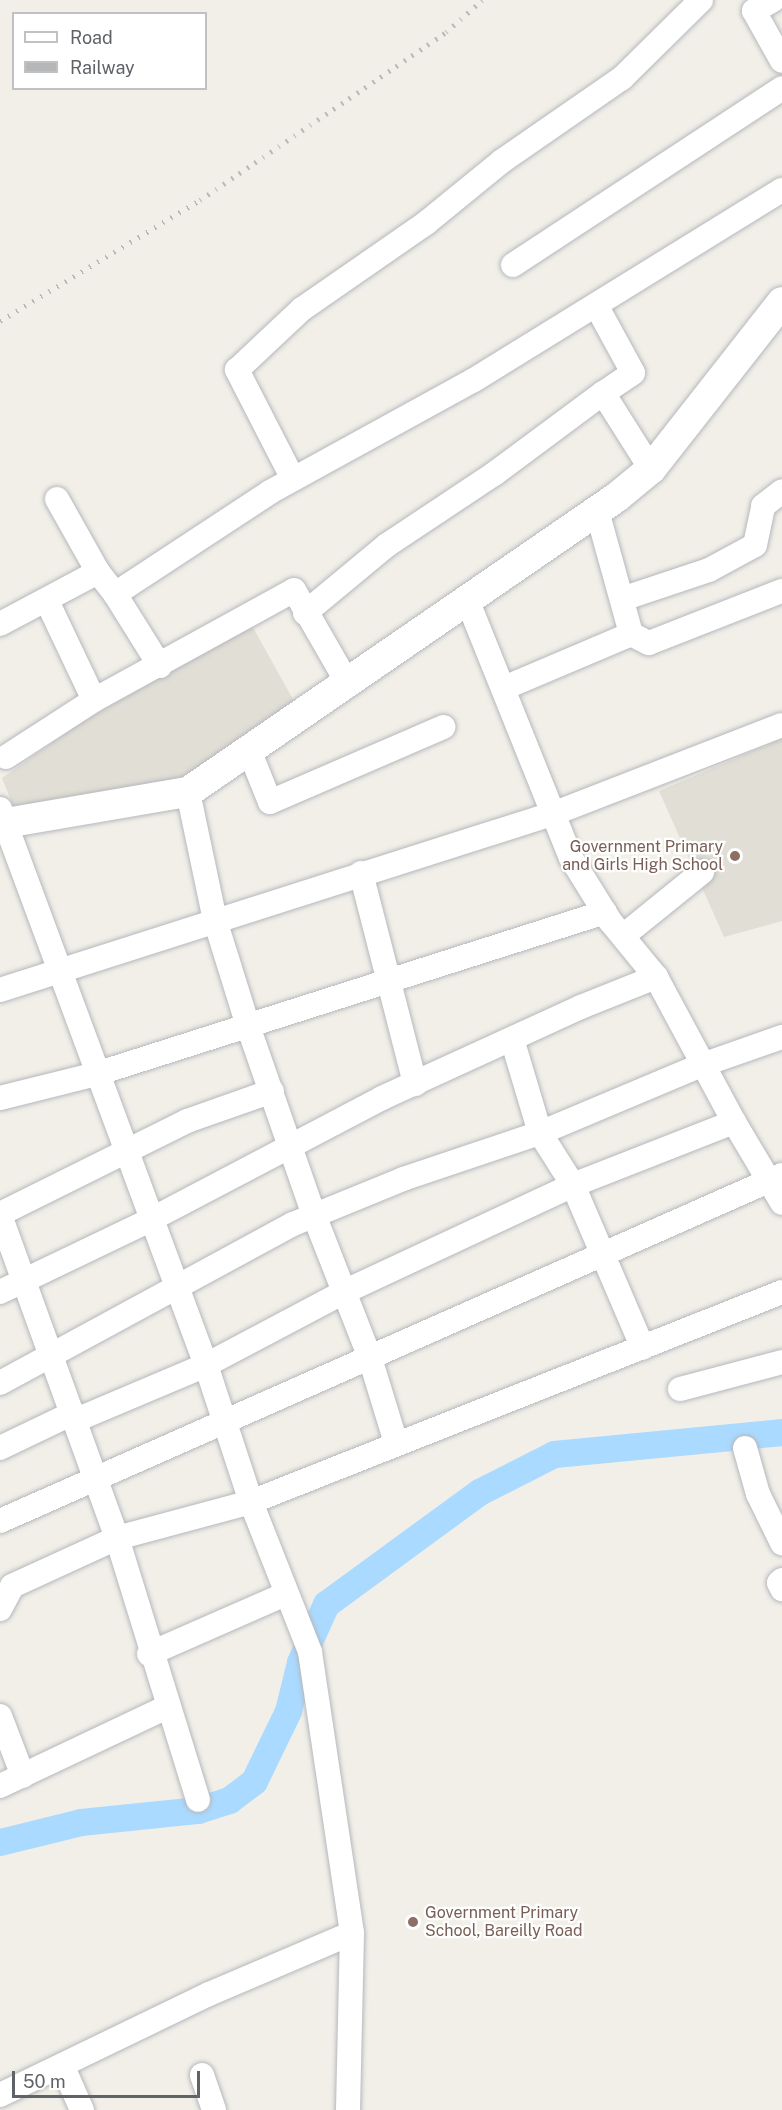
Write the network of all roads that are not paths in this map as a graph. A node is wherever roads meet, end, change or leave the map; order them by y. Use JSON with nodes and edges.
{"nodes":[{"id":1,"x":701,"y":0,"type":"edge"},
{"id":2,"x":773,"y":0,"type":"edge"},
{"id":3,"x":782,"y":61,"type":"edge"},
{"id":4,"x":782,"y":88,"type":"edge"},
{"id":5,"x":782,"y":190,"type":"edge"},
{"id":6,"x":513,"y":265,"type":"dead end"},
{"id":7,"x":782,"y":302,"type":"edge"},
{"id":8,"x":596,"y":305,"type":"junction"},
{"id":9,"x":603,"y":393,"type":"junction"},
{"id":10,"x":651,"y":469,"type":"junction"},
{"id":11,"x":293,"y":479,"type":"junction"},
{"id":12,"x":782,"y":491,"type":"edge"},
{"id":13,"x":57,"y":499,"type":"dead end"},
{"id":14,"x":597,"y":511,"type":"junction"},
{"id":15,"x":98,"y":572,"type":"junction"},
{"id":16,"x":782,"y":591,"type":"edge"},
{"id":17,"x":115,"y":594,"type":"junction"},
{"id":18,"x":622,"y":599,"type":"junction"},
{"id":19,"x":48,"y":601,"type":"junction"},
{"id":20,"x":468,"y":602,"type":"junction"},
{"id":21,"x":305,"y":613,"type":"junction"},
{"id":22,"x":0,"y":624,"type":"edge"},
{"id":23,"x":631,"y":634,"type":"junction"},
{"id":24,"x":160,"y":666,"type":"junction"},
{"id":25,"x":348,"y":684,"type":"junction"},
{"id":26,"x":504,"y":688,"type":"junction"},
{"id":27,"x":94,"y":700,"type":"junction"},
{"id":28,"x":782,"y":725,"type":"edge"},
{"id":29,"x":443,"y":727,"type":"dead end"},
{"id":30,"x":249,"y":750,"type":"junction"},
{"id":31,"x":2,"y":754,"type":"edge"},
{"id":32,"x":189,"y":792,"type":"junction"},
{"id":33,"x":555,"y":813,"type":"junction"},
{"id":34,"x":2,"y":819,"type":"edge"},
{"id":35,"x":702,"y":872,"type":"dead end"},
{"id":36,"x":361,"y":873,"type":"junction"},
{"id":37,"x":605,"y":912,"type":"junction"},
{"id":38,"x":215,"y":920,"type":"junction"},
{"id":39,"x":623,"y":936,"type":"junction"},
{"id":40,"x":58,"y":972,"type":"junction"},
{"id":41,"x":656,"y":977,"type":"junction"},
{"id":42,"x":390,"y":978,"type":"junction"},
{"id":43,"x":0,"y":990,"type":"edge"},
{"id":44,"x":247,"y":1023,"type":"junction"},
{"id":45,"x":782,"y":1037,"type":"edge"},
{"id":46,"x":512,"y":1039,"type":"junction"},
{"id":47,"x":702,"y":1065,"type":"junction"},
{"id":48,"x":96,"y":1074,"type":"junction"},
{"id":49,"x":415,"y":1084,"type":"junction"},
{"id":50,"x":272,"y":1091,"type":"junction"},
{"id":51,"x":0,"y":1098,"type":"edge"},
{"id":52,"x":734,"y":1122,"type":"junction"},
{"id":53,"x":540,"y":1133,"type":"junction"},
{"id":54,"x":290,"y":1145,"type":"junction"},
{"id":55,"x":125,"y":1151,"type":"junction"},
{"id":56,"x":776,"y":1178,"type":"edge"},
{"id":57,"x":573,"y":1185,"type":"junction"},
{"id":58,"x":782,"y":1203,"type":"edge"},
{"id":59,"x":0,"y":1214,"type":"edge"},
{"id":60,"x":314,"y":1215,"type":"junction"},
{"id":61,"x":150,"y":1220,"type":"junction"},
{"id":62,"x":603,"y":1255,"type":"junction"},
{"id":63,"x":23,"y":1281,"type":"junction"},
{"id":64,"x":177,"y":1288,"type":"junction"},
{"id":65,"x":0,"y":1292,"type":"edge"},
{"id":66,"x":346,"y":1292,"type":"junction"},
{"id":67,"x":782,"y":1292,"type":"edge"},
{"id":68,"x":643,"y":1348,"type":"junction"},
{"id":69,"x":52,"y":1357,"type":"junction"},
{"id":70,"x":370,"y":1358,"type":"junction"},
{"id":71,"x":782,"y":1362,"type":"edge"},
{"id":72,"x":206,"y":1365,"type":"junction"},
{"id":73,"x":0,"y":1383,"type":"edge"},
{"id":74,"x":680,"y":1389,"type":"dead end"},
{"id":75,"x":74,"y":1416,"type":"junction"},
{"id":76,"x":225,"y":1420,"type":"junction"},
{"id":77,"x":396,"y":1443,"type":"junction"},
{"id":78,"x":0,"y":1448,"type":"edge"},
{"id":79,"x":745,"y":1448,"type":"dead end"},
{"id":80,"x":96,"y":1479,"type":"junction"},
{"id":81,"x":251,"y":1502,"type":"junction"},
{"id":82,"x":0,"y":1521,"type":"edge"},
{"id":83,"x":117,"y":1538,"type":"junction"},
{"id":84,"x":782,"y":1544,"type":"edge"},
{"id":85,"x":782,"y":1580,"type":"edge"},
{"id":86,"x":782,"y":1589,"type":"edge"},
{"id":87,"x":286,"y":1594,"type":"junction"},
{"id":88,"x":0,"y":1609,"type":"edge"},
{"id":89,"x":149,"y":1654,"type":"junction"},
{"id":90,"x":167,"y":1707,"type":"junction"},
{"id":91,"x":1,"y":1721,"type":"edge"},
{"id":92,"x":23,"y":1776,"type":"junction"},
{"id":93,"x":0,"y":1786,"type":"edge"},
{"id":94,"x":198,"y":1800,"type":"dead end"},
{"id":95,"x":352,"y":1933,"type":"junction"},
{"id":96,"x":63,"y":2067,"type":"junction"},
{"id":97,"x":202,"y":2075,"type":"dead end"},
{"id":98,"x":0,"y":2095,"type":"edge"},
{"id":99,"x":82,"y":2110,"type":"edge"},
{"id":100,"x":214,"y":2110,"type":"edge"},
{"id":101,"x":348,"y":2110,"type":"edge"}],
"edges":[{"from":1,"to":11,"type":"street"},
{"from":2,"to":3,"type":"street"},
{"from":4,"to":6,"type":"street"},
{"from":5,"to":8,"type":"street"},
{"from":7,"to":10,"type":"street"},
{"from":8,"to":9,"type":"street"},
{"from":8,"to":11,"type":"street"},
{"from":9,"to":10,"type":"street"},
{"from":9,"to":21,"type":"street"},
{"from":10,"to":14,"type":"street"},
{"from":11,"to":17,"type":"street"},
{"from":12,"to":18,"type":"street"},
{"from":13,"to":15,"type":"street"},
{"from":14,"to":18,"type":"street"},
{"from":14,"to":20,"type":"street"},
{"from":15,"to":17,"type":"street"},
{"from":15,"to":19,"type":"street"},
{"from":16,"to":23,"type":"street"},
{"from":17,"to":24,"type":"street"},
{"from":18,"to":23,"type":"street"},
{"from":19,"to":22,"type":"street"},
{"from":19,"to":27,"type":"street"},
{"from":20,"to":25,"type":"street"},
{"from":20,"to":26,"type":"street"},
{"from":21,"to":24,"type":"street"},
{"from":21,"to":25,"type":"street"},
{"from":23,"to":26,"type":"street"},
{"from":24,"to":27,"type":"street"},
{"from":25,"to":30,"type":"street"},
{"from":26,"to":33,"type":"street"},
{"from":27,"to":31,"type":"street"},
{"from":28,"to":33,"type":"street"},
{"from":29,"to":30,"type":"street"},
{"from":30,"to":32,"type":"street"},
{"from":32,"to":34,"type":"street"},
{"from":32,"to":38,"type":"street"},
{"from":33,"to":36,"type":"street"},
{"from":33,"to":37,"type":"street"},
{"from":34,"to":40,"type":"street"},
{"from":35,"to":39,"type":"street"},
{"from":36,"to":38,"type":"street"},
{"from":36,"to":42,"type":"street"},
{"from":37,"to":39,"type":"street"},
{"from":37,"to":42,"type":"street"},
{"from":38,"to":40,"type":"street"},
{"from":38,"to":44,"type":"street"},
{"from":39,"to":41,"type":"street"},
{"from":40,"to":43,"type":"street"},
{"from":40,"to":48,"type":"street"},
{"from":41,"to":46,"type":"street"},
{"from":41,"to":47,"type":"street"},
{"from":42,"to":44,"type":"street"},
{"from":42,"to":49,"type":"street"},
{"from":44,"to":48,"type":"street"},
{"from":44,"to":50,"type":"street"},
{"from":45,"to":47,"type":"street"},
{"from":46,"to":49,"type":"street"},
{"from":46,"to":53,"type":"street"},
{"from":47,"to":52,"type":"street"},
{"from":47,"to":53,"type":"street"},
{"from":48,"to":51,"type":"street"},
{"from":48,"to":55,"type":"street"},
{"from":49,"to":54,"type":"street"},
{"from":50,"to":54,"type":"street"},
{"from":50,"to":55,"type":"street"},
{"from":52,"to":56,"type":"street"},
{"from":52,"to":57,"type":"street"},
{"from":53,"to":57,"type":"street"},
{"from":53,"to":60,"type":"street"},
{"from":54,"to":60,"type":"street"},
{"from":54,"to":61,"type":"street"},
{"from":55,"to":59,"type":"street"},
{"from":55,"to":61,"type":"street"},
{"from":56,"to":58,"type":"street"},
{"from":56,"to":62,"type":"street"},
{"from":57,"to":62,"type":"street"},
{"from":57,"to":66,"type":"street"},
{"from":59,"to":63,"type":"street"},
{"from":60,"to":64,"type":"street"},
{"from":60,"to":66,"type":"street"},
{"from":61,"to":63,"type":"street"},
{"from":61,"to":64,"type":"street"},
{"from":62,"to":68,"type":"street"},
{"from":62,"to":70,"type":"street"},
{"from":63,"to":65,"type":"street"},
{"from":63,"to":69,"type":"street"},
{"from":64,"to":69,"type":"street"},
{"from":64,"to":72,"type":"street"},
{"from":66,"to":70,"type":"street"},
{"from":66,"to":72,"type":"street"},
{"from":67,"to":68,"type":"street"},
{"from":68,"to":77,"type":"street"},
{"from":69,"to":73,"type":"street"},
{"from":69,"to":75,"type":"street"},
{"from":70,"to":76,"type":"street"},
{"from":70,"to":77,"type":"street"},
{"from":71,"to":74,"type":"street"},
{"from":72,"to":75,"type":"street"},
{"from":72,"to":76,"type":"street"},
{"from":75,"to":78,"type":"street"},
{"from":75,"to":80,"type":"street"},
{"from":76,"to":80,"type":"street"},
{"from":76,"to":81,"type":"street"},
{"from":77,"to":81,"type":"street"},
{"from":79,"to":84,"type":"street"},
{"from":80,"to":82,"type":"street"},
{"from":80,"to":83,"type":"street"},
{"from":81,"to":83,"type":"street"},
{"from":81,"to":87,"type":"street"},
{"from":83,"to":88,"type":"street"},
{"from":83,"to":89,"type":"street"},
{"from":85,"to":86,"type":"street"},
{"from":87,"to":89,"type":"street"},
{"from":87,"to":95,"type":"street"},
{"from":89,"to":90,"type":"street"},
{"from":90,"to":92,"type":"street"},
{"from":90,"to":94,"type":"street"},
{"from":91,"to":92,"type":"street"},
{"from":92,"to":93,"type":"street"},
{"from":95,"to":96,"type":"street"},
{"from":95,"to":101,"type":"street"},
{"from":96,"to":98,"type":"street"},
{"from":96,"to":99,"type":"street"},
{"from":97,"to":100,"type":"street"}]}
